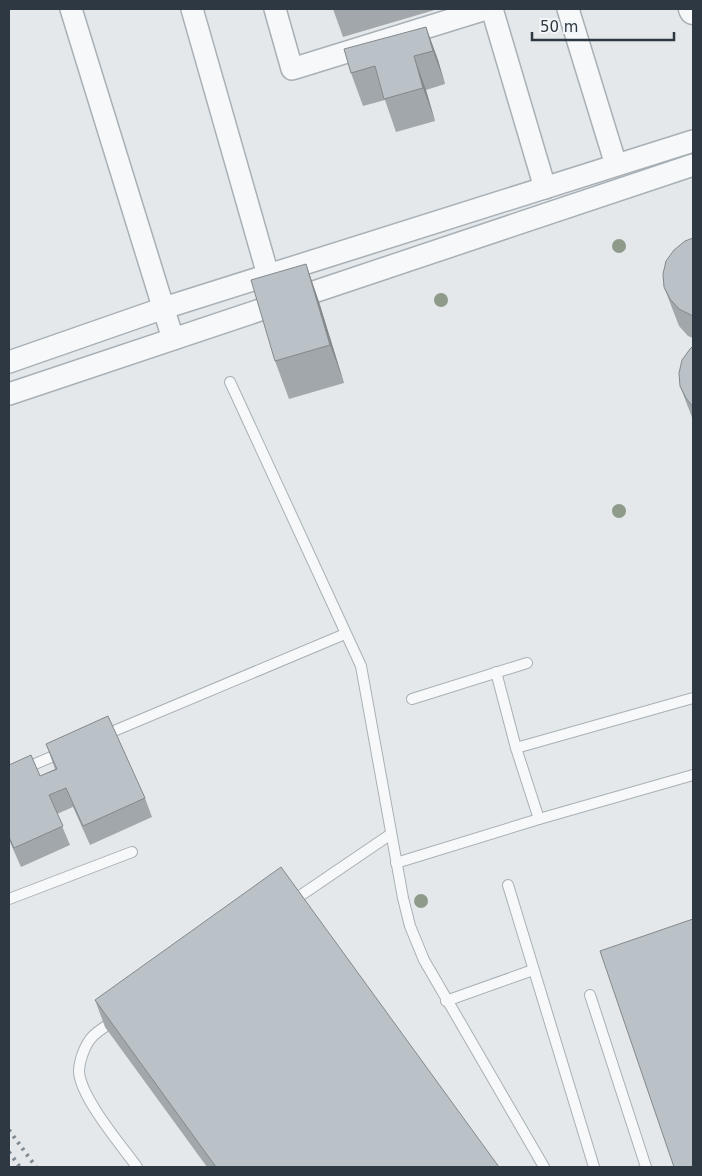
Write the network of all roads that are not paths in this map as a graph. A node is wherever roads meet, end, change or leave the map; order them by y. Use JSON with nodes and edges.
{"nodes":[{"id":1,"x":72,"y":9,"type":"edge"},
{"id":2,"x":192,"y":9,"type":"edge"},
{"id":3,"x":275,"y":9,"type":"edge"},
{"id":4,"x":486,"y":9,"type":"edge"},
{"id":5,"x":492,"y":9,"type":"edge"},
{"id":6,"x":568,"y":9,"type":"edge"},
{"id":7,"x":693,"y":142,"type":"edge"},
{"id":8,"x":616,"y":165,"type":"junction"},
{"id":9,"x":693,"y":165,"type":"edge"},
{"id":10,"x":568,"y":180,"type":"junction"},
{"id":11,"x":545,"y":188,"type":"junction"},
{"id":12,"x":576,"y":204,"type":"junction"},
{"id":13,"x":268,"y":275,"type":"junction"},
{"id":14,"x":164,"y":308,"type":"junction"},
{"id":15,"x":173,"y":339,"type":"junction"},
{"id":16,"x":9,"y":362,"type":"edge"},
{"id":17,"x":230,"y":382,"type":"dead end"},
{"id":18,"x":9,"y":394,"type":"edge"},
{"id":19,"x":345,"y":634,"type":"junction"},
{"id":20,"x":527,"y":663,"type":"dead end"},
{"id":21,"x":496,"y":672,"type":"junction"},
{"id":22,"x":693,"y":698,"type":"edge"},
{"id":23,"x":412,"y":699,"type":"dead end"},
{"id":24,"x":91,"y":740,"type":"edge"},
{"id":25,"x":72,"y":748,"type":"edge"},
{"id":26,"x":516,"y":748,"type":"junction"},
{"id":27,"x":9,"y":775,"type":"edge"},
{"id":28,"x":693,"y":775,"type":"edge"},
{"id":29,"x":539,"y":819,"type":"junction"},
{"id":30,"x":391,"y":834,"type":"junction"},
{"id":31,"x":132,"y":852,"type":"dead end"},
{"id":32,"x":396,"y":863,"type":"junction"},
{"id":33,"x":508,"y":885,"type":"dead end"},
{"id":34,"x":9,"y":899,"type":"edge"},
{"id":35,"x":286,"y":905,"type":"edge"},
{"id":36,"x":533,"y":970,"type":"junction"},
{"id":37,"x":590,"y":995,"type":"dead end"},
{"id":38,"x":446,"y":1000,"type":"junction"},
{"id":39,"x":124,"y":1013,"type":"edge"},
{"id":40,"x":137,"y":1167,"type":"edge"},
{"id":41,"x":544,"y":1167,"type":"edge"},
{"id":42,"x":594,"y":1167,"type":"edge"},
{"id":43,"x":646,"y":1167,"type":"edge"}],
"edges":[{"from":1,"to":14,"type":"street"},
{"from":2,"to":13,"type":"street"},
{"from":3,"to":4,"type":"street"},
{"from":5,"to":11,"type":"street"},
{"from":6,"to":8,"type":"street"},
{"from":7,"to":8,"type":"street"},
{"from":8,"to":10,"type":"street"},
{"from":9,"to":12,"type":"street"},
{"from":10,"to":11,"type":"street"},
{"from":10,"to":12,"type":"street"},
{"from":11,"to":13,"type":"street"},
{"from":12,"to":15,"type":"street"},
{"from":13,"to":14,"type":"street"},
{"from":14,"to":15,"type":"street"},
{"from":14,"to":16,"type":"street"},
{"from":15,"to":18,"type":"street"},
{"from":17,"to":19,"type":"lane"},
{"from":19,"to":24,"type":"lane"},
{"from":19,"to":30,"type":"lane"},
{"from":20,"to":21,"type":"lane"},
{"from":21,"to":23,"type":"lane"},
{"from":21,"to":26,"type":"lane"},
{"from":22,"to":26,"type":"lane"},
{"from":25,"to":27,"type":"lane"},
{"from":26,"to":29,"type":"lane"},
{"from":28,"to":29,"type":"lane"},
{"from":29,"to":32,"type":"lane"},
{"from":30,"to":32,"type":"lane"},
{"from":30,"to":35,"type":"lane"},
{"from":31,"to":34,"type":"lane"},
{"from":32,"to":38,"type":"lane"},
{"from":33,"to":36,"type":"lane"},
{"from":36,"to":38,"type":"lane"},
{"from":36,"to":42,"type":"lane"},
{"from":37,"to":43,"type":"lane"},
{"from":38,"to":41,"type":"lane"},
{"from":39,"to":40,"type":"lane"}]}
